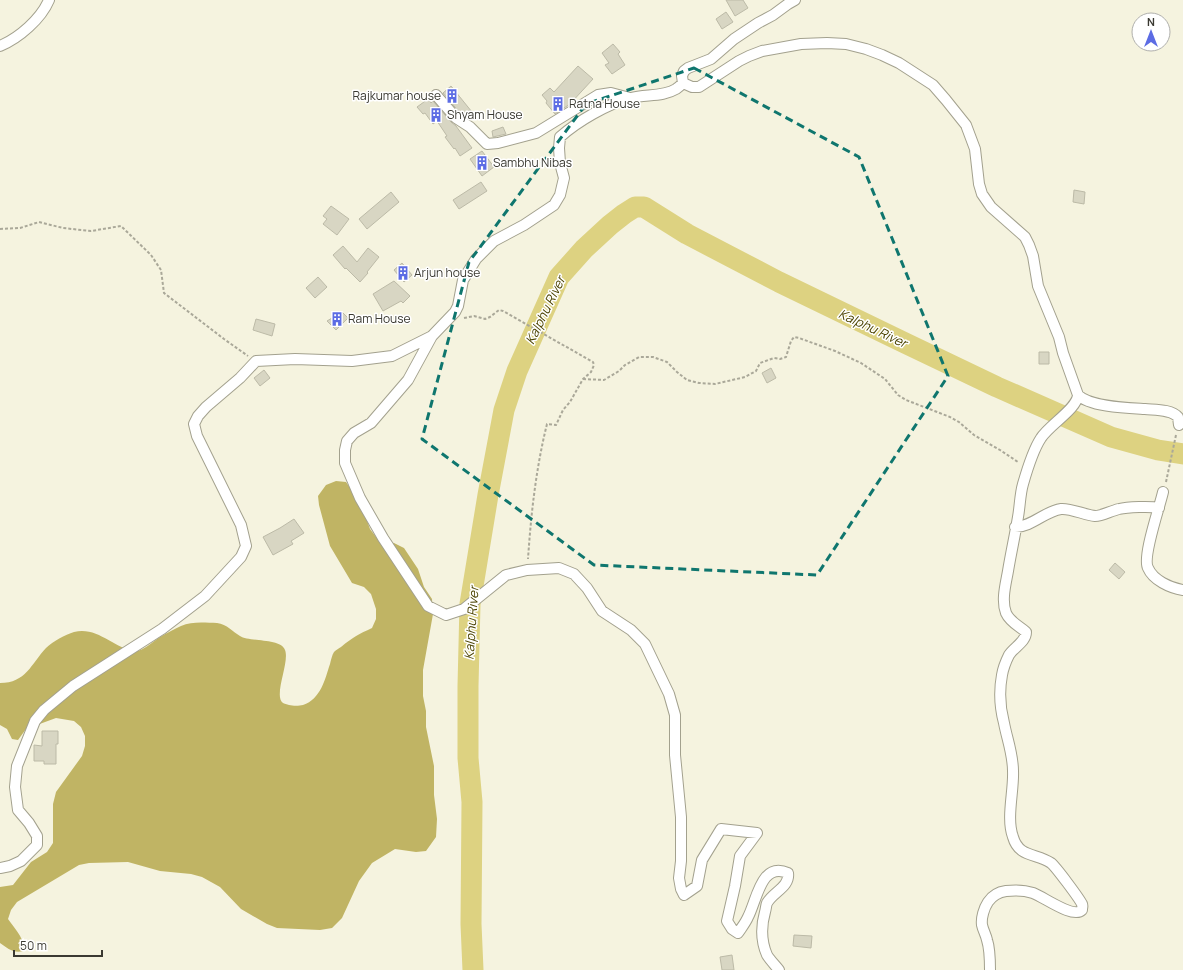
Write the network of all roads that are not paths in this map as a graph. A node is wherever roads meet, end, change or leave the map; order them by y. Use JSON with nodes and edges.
{"nodes":[{"id":1,"x":49,"y":0,"type":"edge"},
{"id":2,"x":795,"y":0,"type":"edge"},
{"id":3,"x":0,"y":46,"type":"edge"},
{"id":4,"x":684,"y":83,"type":"junction"},
{"id":5,"x":436,"y":96,"type":"dead end"},
{"id":6,"x":630,"y":98,"type":"junction"},
{"id":7,"x":432,"y":336,"type":"junction"},
{"id":8,"x":1078,"y":395,"type":"junction"},
{"id":9,"x":1179,"y":425,"type":"road end"},
{"id":10,"x":1163,"y":492,"type":"road end"},
{"id":11,"x":1159,"y":508,"type":"junction"},
{"id":12,"x":1015,"y":528,"type":"junction"},
{"id":13,"x":1183,"y":590,"type":"edge"},
{"id":14,"x":0,"y":868,"type":"edge"},
{"id":15,"x":779,"y":970,"type":"edge"},
{"id":16,"x":990,"y":970,"type":"edge"}],
"edges":[{"from":1,"to":3,"type":"street"},
{"from":2,"to":4,"type":"street"},
{"from":4,"to":6,"type":"street"},
{"from":4,"to":8,"type":"street"},
{"from":5,"to":6,"type":"street"},
{"from":6,"to":7,"type":"street"},
{"from":7,"to":14,"type":"street"},
{"from":7,"to":15,"type":"street"},
{"from":8,"to":9,"type":"street"},
{"from":8,"to":12,"type":"street"},
{"from":10,"to":11,"type":"street"},
{"from":11,"to":12,"type":"street"},
{"from":11,"to":13,"type":"street"},
{"from":12,"to":16,"type":"street"}]}
